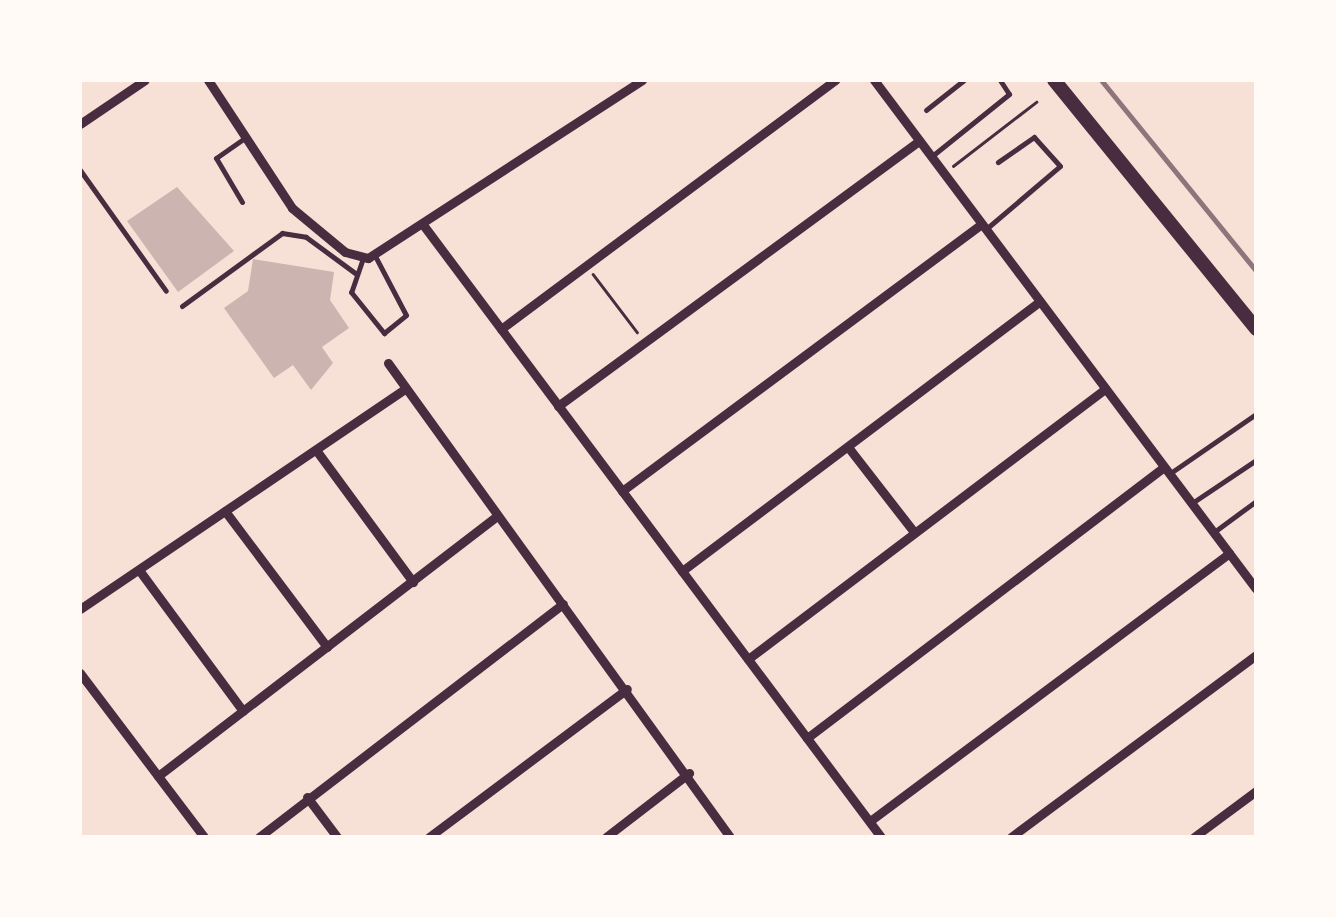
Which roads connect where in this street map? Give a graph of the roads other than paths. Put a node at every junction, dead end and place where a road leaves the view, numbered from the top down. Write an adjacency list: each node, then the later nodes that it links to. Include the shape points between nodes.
1 (145, 80): 10 (street)
2 (208, 80): 11 (street)
3 (642, 80): 17 (street)
4 (835, 80): 26 (street)
5 (874, 80): 12 (street)
6 (964, 80): 9 (lane)
7 (1000, 80): 13 (lane, via 1009,94)
8 (1054, 80): 25 (main road)
9 (926, 110)
10 (80, 124)
11 (244, 138): 16 (lane, via 216,158); 20 (street, via 298,214)
12 (919, 141): 13 (street); 30 (street)
13 (932, 156): 18 (street)
14 (998, 162): 18 (lane, via 1034,137 1060,166)
15 (80, 170): 22 (lane)
16 (242, 202)
17 (424, 226): 19 (street); 26 (street)
18 (984, 227): 23 (street); 36 (street)
19 (375, 256): 20 (street); 21 (lane, via 402,323 377,331 351,292)
20 (363, 258): 21 (lane)
21 (356, 273): 24 (lane, via 306,237 282,233)
22 (166, 290)
23 (1040, 301): 28 (street); 32 (street)
24 (182, 306)
25 (1255, 327)
26 (501, 329): 30 (street)
27 (388, 363): 29 (street)
28 (1105, 388): 35 (street); 41 (street)
29 (403, 390): 33 (street); 40 (street)
30 (558, 406): 36 (street)
31 (1256, 414): 35 (lane)
32 (848, 446): 41 (street); 45 (street)
33 (316, 450): 39 (street); 46 (street)
34 (1256, 460): 38 (lane)
35 (1167, 470): 38 (street); 56 (street)
36 (622, 491): 45 (street)
37 (1256, 501): 42 (lane)
38 (1192, 503): 42 (street)
39 (226, 511): 44 (street); 50 (street)
40 (497, 516): 46 (street); 48 (street)
41 (914, 532): 52 (street)
42 (1214, 532): 43 (street)
43 (1229, 553): 47 (street); 61 (street)
44 (139, 570): 49 (street); 55 (street)
45 (682, 571): 52 (street)
46 (413, 582): 50 (street)
47 (1256, 589)
48 (563, 604): 54 (street); 60 (street)
49 (80, 609)
50 (327, 647): 55 (street)
51 (1256, 656): 69 (street)
52 (748, 660): 56 (street)
53 (80, 674): 58 (street)
54 (626, 689): 57 (street); 65 (street)
55 (243, 711): 58 (street)
56 (807, 738): 61 (street)
57 (689, 773): 66 (street); 67 (street)
58 (158, 776): 62 (street)
59 (1256, 791): 70 (street)
60 (306, 797): 63 (street); 64 (street)
61 (870, 822): 68 (street)
62 (204, 837)
63 (259, 837)
64 (337, 837)
65 (429, 837)
66 (606, 837)
67 (730, 837)
68 (882, 837)
69 (1011, 837)
70 (1194, 837)

